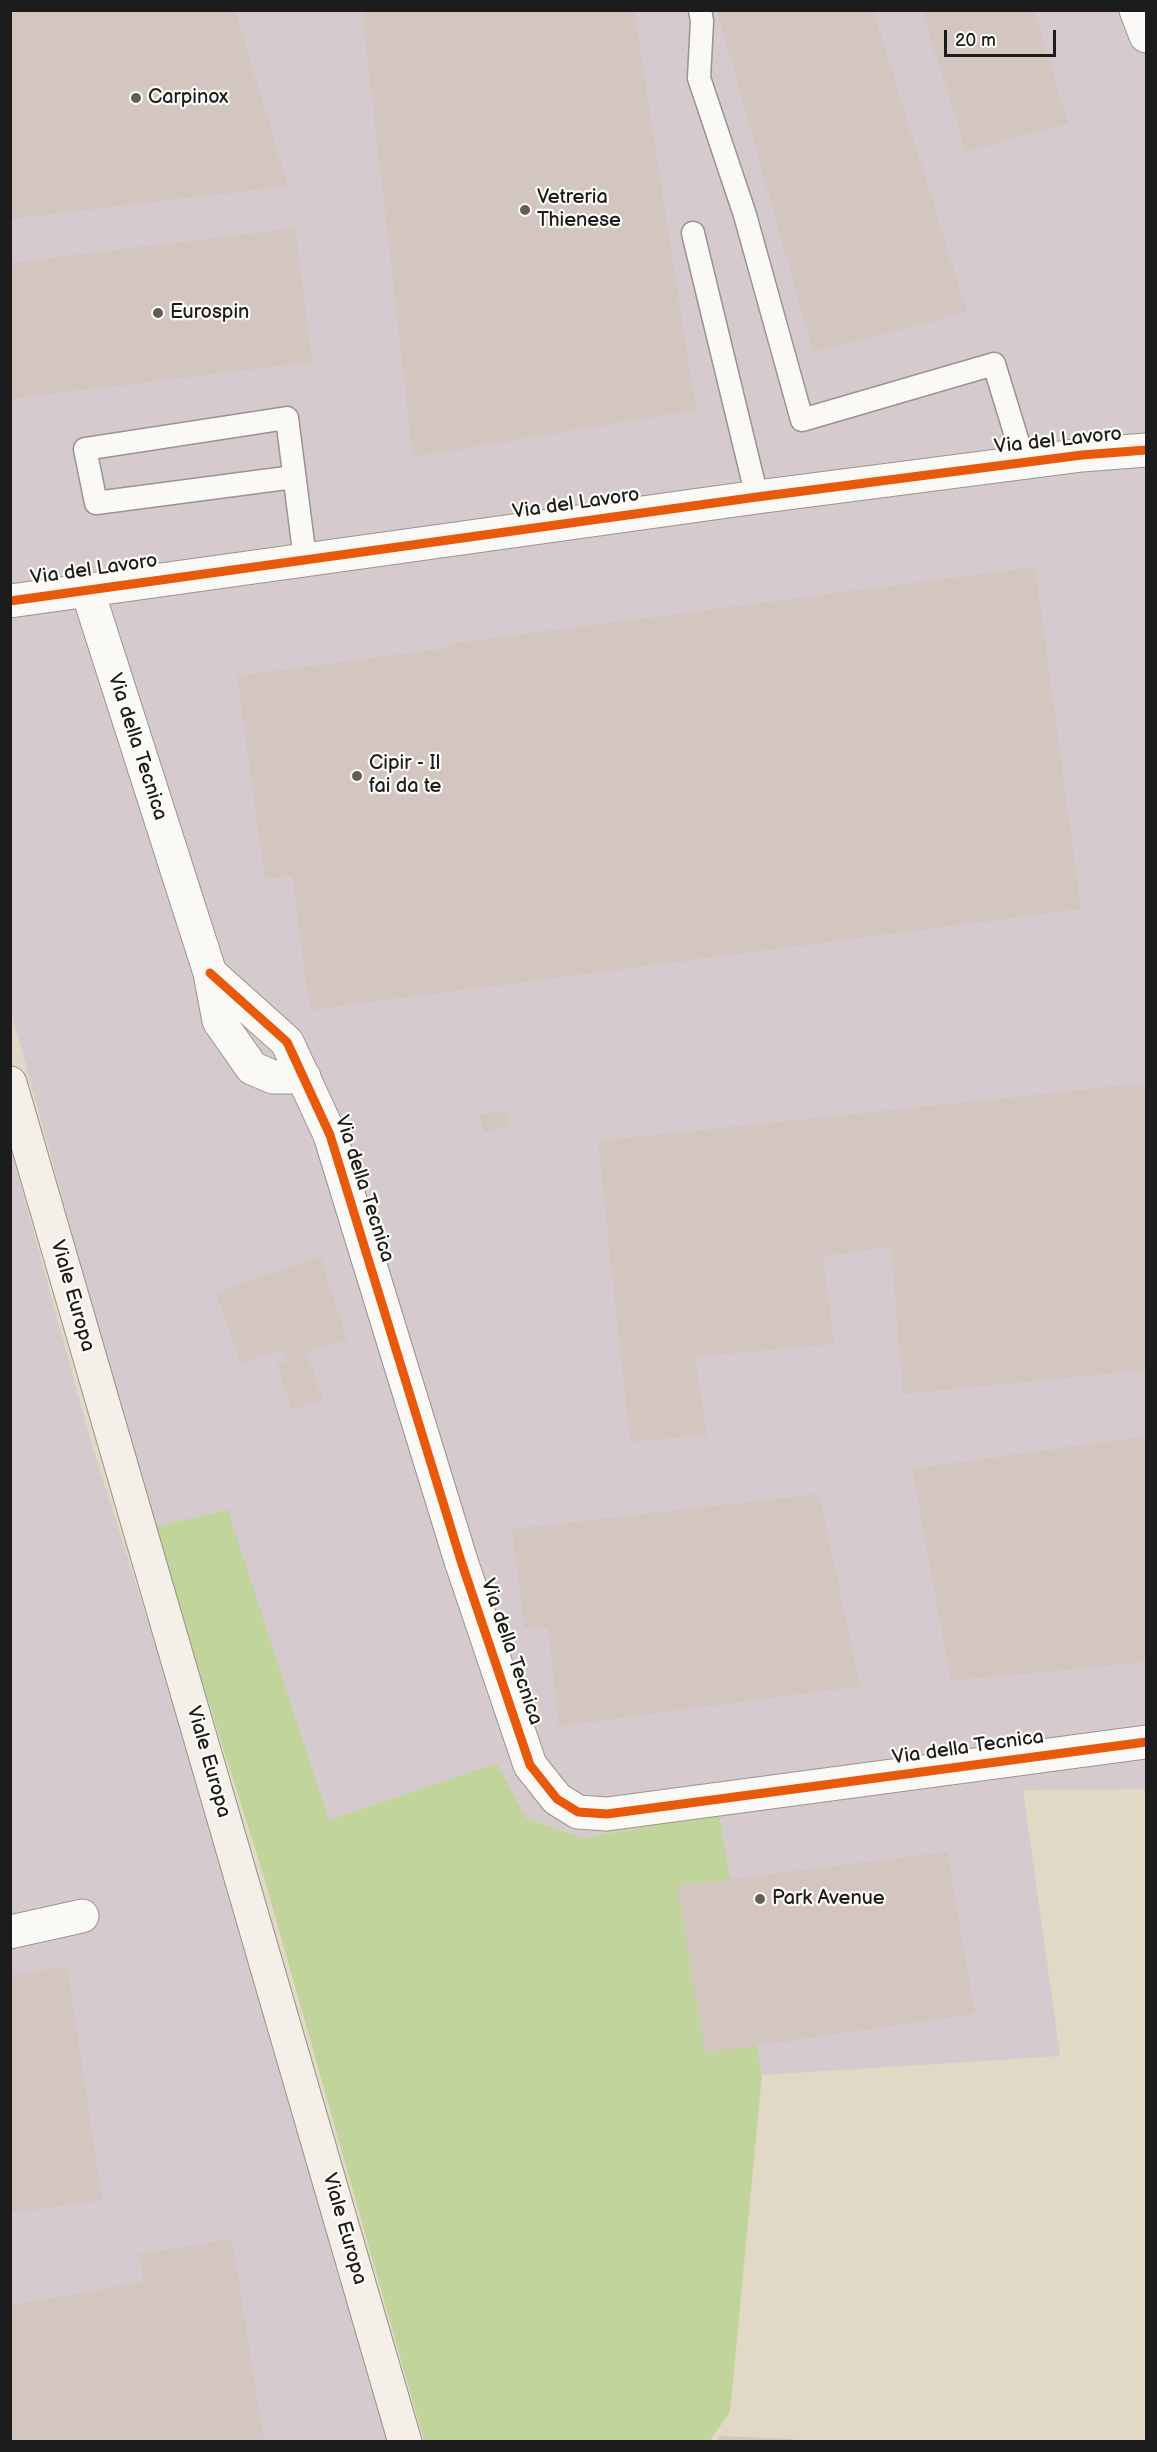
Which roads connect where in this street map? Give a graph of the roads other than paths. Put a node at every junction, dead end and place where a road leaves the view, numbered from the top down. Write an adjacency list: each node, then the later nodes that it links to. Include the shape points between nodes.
1 (699, 10): 6 (lane, via 699,78 745,215 802,420 993,364)
2 (1136, 10): 3 (street)
3 (1146, 36)
4 (693, 233): 8 (lane)
5 (1146, 450): 6 (street, Via del Lavoro)
6 (1024, 462): 8 (street, Via del Lavoro)
7 (294, 477): 7 (lane, via 288,418 85,449 96,503); 9 (lane)
8 (757, 496): 9 (street, Via del Lavoro)
9 (305, 559): 10 (street, Via del Lavoro)
10 (87, 589): 11 (street, Via del Lavoro); 13 (street, Via della Tecnica, via 210,973 286,1042 330,1136 461,1561 530,1765 557,1799 578,1812 607,1814)
11 (10, 601)
12 (10, 1083): 16 (main road, Viale Europa)
13 (1146, 1743)
14 (82, 1916): 15 (street)
15 (10, 1932)
16 (405, 2442)

